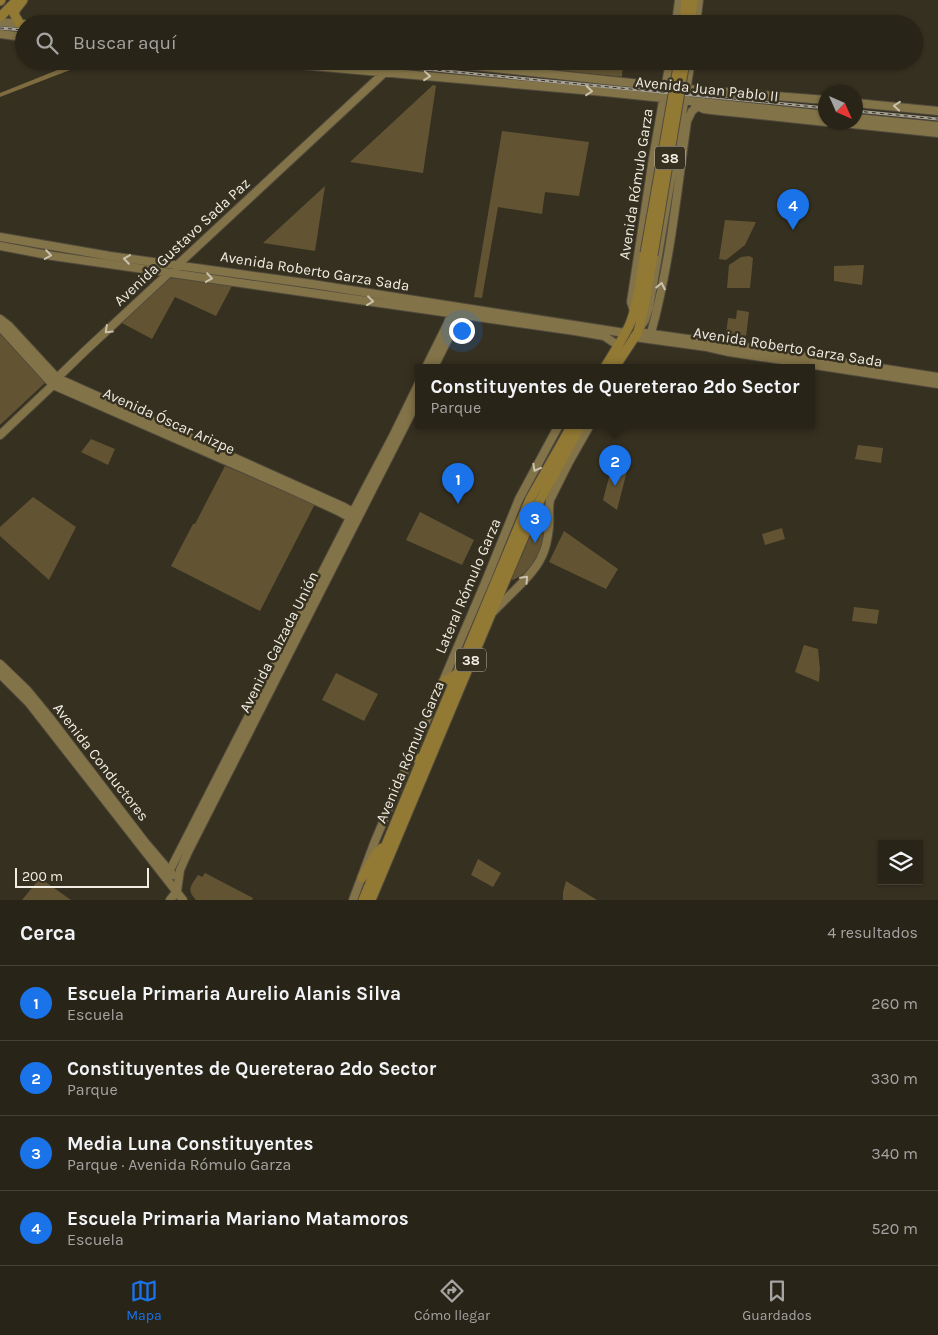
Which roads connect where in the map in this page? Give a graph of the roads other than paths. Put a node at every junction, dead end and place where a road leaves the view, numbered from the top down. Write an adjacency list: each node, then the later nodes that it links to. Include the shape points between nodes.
1 (17, 0): 12 (main road)
2 (23, 0): 7 (main road)
3 (679, 0): 8 (street)
4 (686, 0): 9 (main road)
5 (692, 0): 10 (main road)
6 (699, 0): 11 (street)
7 (15, 15)
8 (677, 15)
9 (685, 15)
10 (691, 15)
11 (697, 15)
12 (0, 16)
13 (0, 22): 14 (street)
14 (15, 23)
15 (0, 34): 16 (street)
16 (15, 35)
17 (362, 70): 23 (street, Avenida Juan Pablo II)
18 (515, 70): 24 (street, Avenida Juan Pablo II)
19 (668, 70): 24 (street, Avenida Rómulo Garza)
20 (678, 70): 43 (main road, Avenida Rómulo Garza / 38, bridge)
21 (684, 70): 43 (main road, Avenida Rómulo Garza / 38, bridge)
22 (690, 70): 25 (street)
23 (385, 72): 26 (street, Avenida Juan Pablo II, one-way to 26); 44 (street, Avenida Gustavo Sada Paz)
24 (665, 86): 25 (street, Avenida Juan Pablo II); 27 (street, Avenida Rómulo Garza)
25 (687, 89): 28 (street, Avenida Juan Pablo II); 29 (street)
26 (646, 96): 27 (street, Avenida Juan Pablo II); 32 (street)
27 (663, 98): 29 (street, Avenida Juan Pablo II); 32 (street, Avenida Rómulo Garza)
28 (818, 99)
29 (694, 104): 33 (street, Avenida Juan Pablo II); 35 (street, via 711,110); 40 (street, Avenida Rómulo Garza, via 682,116); 51 (street, one-way to 29, via 668,251 687,121)
30 (863, 104): 31 (street, one-way to 30)
31 (938, 109)
32 (661, 111): 39 (street, Avenida Rómulo Garza)
33 (818, 114)
34 (863, 119): 37 (street)
35 (818, 121)
36 (863, 125): 38 (street)
37 (938, 126)
38 (938, 132)
39 (653, 158): 40 (street, via 671,154); 47 (street, Avenida Rómulo Garza, via 632,302)
40 (674, 159): 50 (street, Avenida Rómulo Garza, via 649,308)
41 (0, 237): 44 (street, Avenida Roberto Garza Sada, one-way to 41)
42 (0, 246): 45 (street, Avenida Roberto Garza Sada, one-way to 45)
43 (649, 254): 47 (main road, Avenida Rómulo Garza / 38); 50 (main road, Avenida Rómulo Garza / 38, via 644,307)
44 (179, 265): 45 (street, Avenida Gustavo Sada Paz); 46 (street, Avenida Roberto Garza Sada, via 312,284)
45 (169, 272): 46 (street, Avenida Roberto Garza Sada, one-way to 46); 59 (street, Avenida Gustavo Sada Paz, one-way to 59)
46 (455, 310): 49 (street, Avenida Roberto Garza Sada); 52 (street, Avenida Roberto Garza Sada, via 599,335); 53 (street); 54 (street, via 453,329)
47 (634, 311): 49 (main road, Avenida Rómulo Garza / 38)
48 (0, 320): 59 (street, Avenida Óscar Arizpe)
49 (625, 333): 52 (main road, Avenida Rómulo Garza / 38)
50 (637, 333): 51 (street, Avenida Roberto Garza Sada); 56 (main road, Avenida Rómulo Garza / 38); 57 (street, Avenida Roberto Garza Sada, via 729,352)
51 (651, 333): 57 (street, Avenida Roberto Garza Sada)
52 (619, 346): 55 (main road, Avenida Rómulo Garza / 38)
53 (428, 364)
54 (436, 364)
55 (607, 364)
56 (619, 364)
57 (838, 366): 58 (street, Avenida Roberto Garza Sada); 60 (street, Avenida Roberto Garza Sada)
58 (938, 378)
59 (55, 382): 67 (street, Avenida Gustavo Sada Paz); 68 (street, Avenida Óscar Arizpe)
60 (938, 384)
61 (415, 391): 68 (street, Avenida Calzada Unión)
62 (415, 405): 68 (street, Avenida Calzada Unión)
63 (557, 429): 73 (street, Lateral Rómulo Garza, one-way to 73, via 519,498)
64 (570, 429): 71 (main road, Avenida Rómulo Garza / 38, via 530,499)
65 (579, 429): 69 (main road, Avenida Rómulo Garza / 38, via 538,504)
66 (588, 429): 69 (street, Avenida Rómulo Garza, one-way to 66, via 541,559 549,526 550,500)
67 (0, 435)
68 (354, 517): 74 (street, Avenida Calzada Unión)
69 (491, 614): 86 (main road, Avenida Rómulo Garza / 38)
70 (0, 664): 78 (street, Avenida Conductores, via 50,718)
71 (458, 673): 73 (main road); 76 (main road, Avenida Rómulo Garza / 38)
72 (0, 674): 81 (street, Avenida Conductores, via 29,702)
73 (443, 682): 75 (street, Lateral Rómulo Garza)
74 (264, 693): 78 (street, Avenida Calzada Unión); 80 (street, Avenida Calzada Unión, via 188,852)
75 (411, 756): 76 (main road); 79 (street, Lateral Rómulo Garza)
76 (421, 760): 77 (main road, Avenida Rómulo Garza / 38)
77 (386, 845): 79 (main road, via 376,854); 85 (main road, Avenida Rómulo Garza / 38)
78 (170, 872): 80 (street, Avenida Conductores)
79 (362, 878): 84 (street, Lateral Rómulo Garza)
80 (178, 880): 81 (street, Avenida Calzada Unión)
81 (176, 891): 82 (street, Avenida Calzada Unión); 83 (street, Avenida Conductores)
82 (170, 900)
83 (183, 900)
84 (353, 900)
85 (361, 900)
86 (371, 900)

